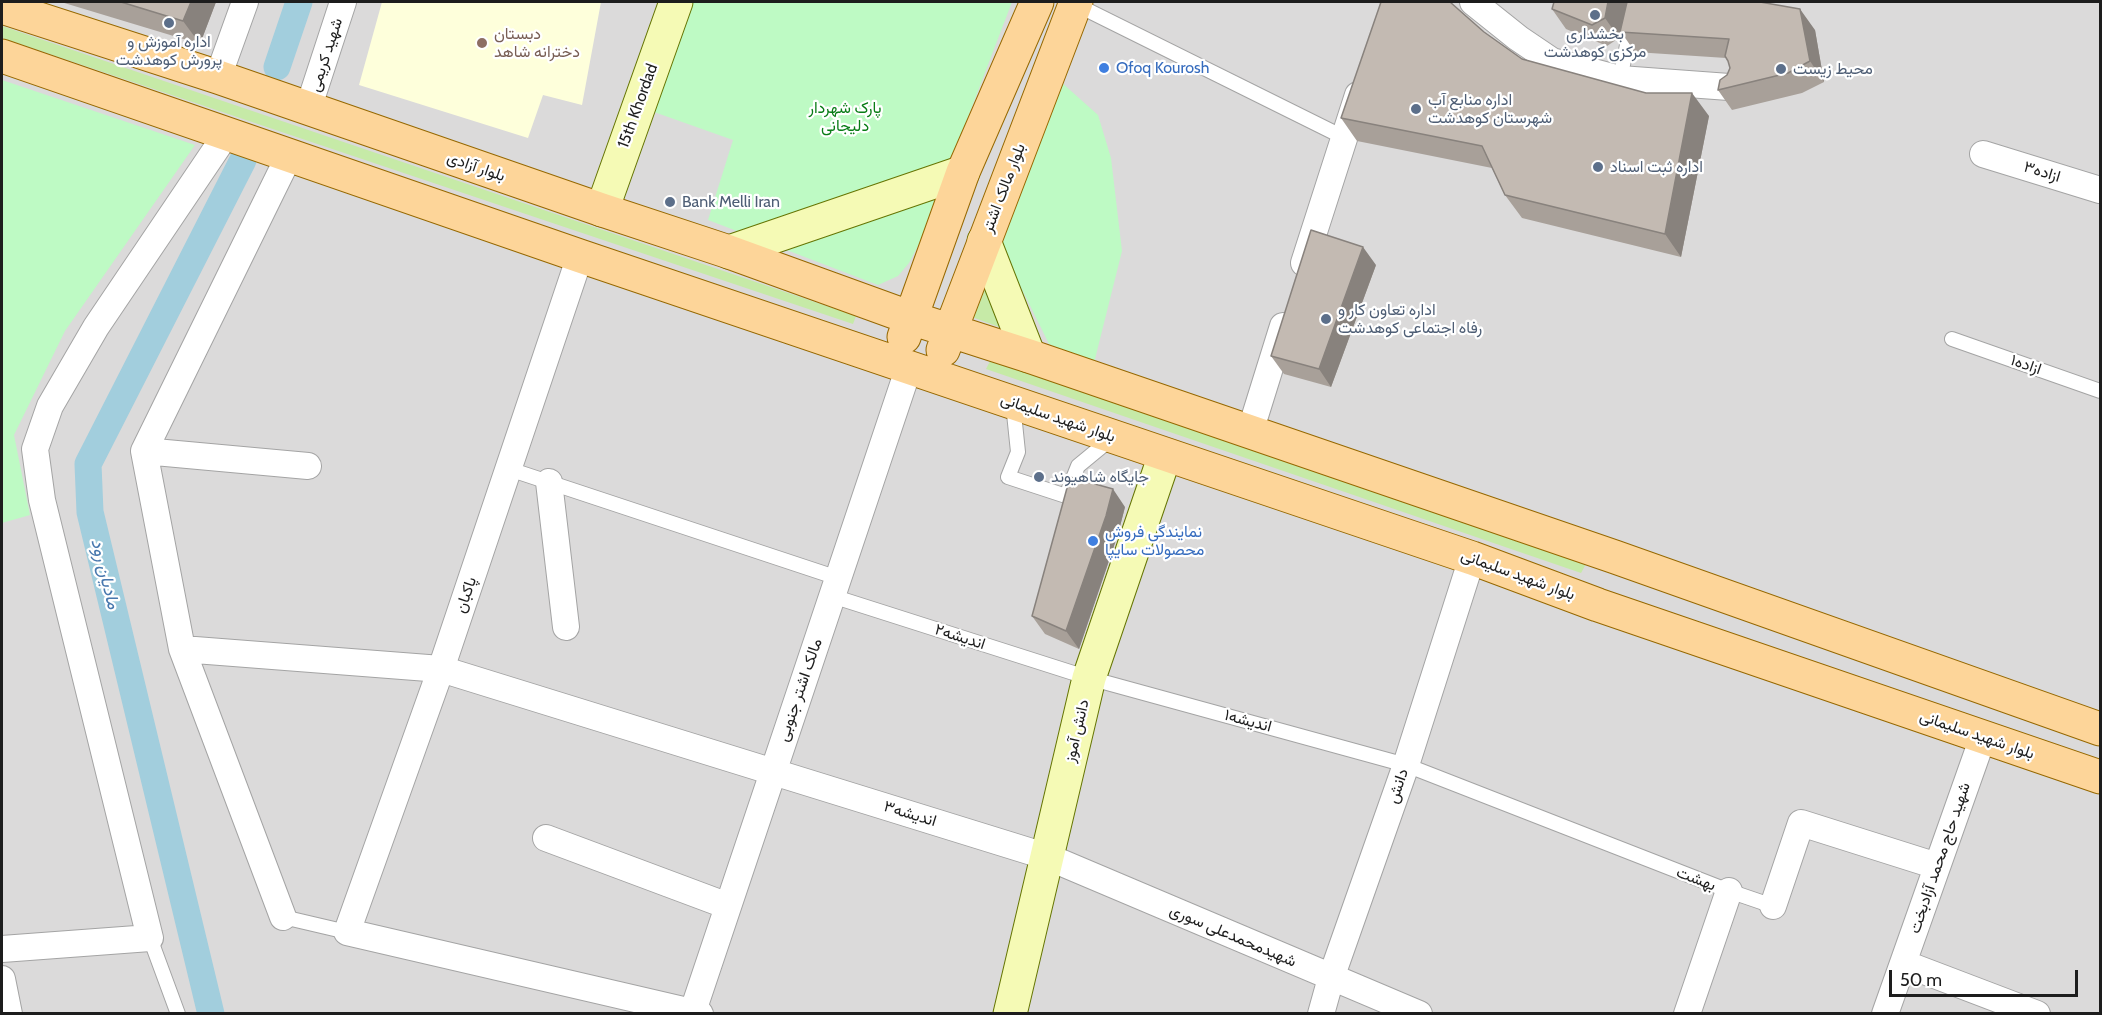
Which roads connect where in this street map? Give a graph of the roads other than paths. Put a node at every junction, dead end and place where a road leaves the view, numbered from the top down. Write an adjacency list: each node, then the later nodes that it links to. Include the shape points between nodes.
1 (245, 2): 12 (street)
2 (343, 2): 15 (street, شهید کریمی)
3 (676, 2): 22 (main road, 15th Khordad)
4 (1473, 2): 13 (street, via 1552,61)
5 (1636, 2): 13 (lane)
6 (1075, 3): 9 (main road, بلوار مالک اشتر); 17 (lane)
7 (2, 7): 12 (main road, بلوار آزادی)
8 (1032, 14): 9 (main road); 20 (main road)
9 (1060, 40): 23 (main road, بلوار مالک اشتر)
10 (2, 56): 16 (main road)
11 (1367, 69): 17 (street)
12 (218, 77): 15 (main road, بلوار آزادی)
13 (1620, 79): 14 (street)
14 (1729, 87)
15 (308, 109): 22 (main road, بلوار آزادی)
16 (227, 133): 19 (main road); 61 (street, via 96,327 51,406 35,449 45,512)
17 (1344, 137): 33 (street)
18 (1983, 154): 21 (street, ازاده۳)
19 (289, 156): 25 (main road); 35 (street)
20 (963, 172): 24 (main road); 26 (main road)
21 (2100, 190)
22 (602, 210): 24 (main road, بلوار آزادی)
23 (984, 241): 27 (main road, بلوار مالک اشتر); 29 (main road)
24 (729, 252): 26 (main road, بلوار آزادی)
25 (580, 255): 30 (main road); 38 (street, پاکبان)
26 (911, 318): 27 (main road, بلوار آزادی); 30 (main road)
27 (949, 331): 29 (main road); 30 (main road, بلوار مالک اشتر)
28 (1952, 339): 31 (lane, ازاده۱)
29 (1029, 356): 33 (main road)
30 (913, 368): 32 (main road, بلوار شهید سلیمانی); 42 (street, مالک اشتر جنوبی)
31 (2100, 391)
32 (1012, 402): 34 (main road, بلوار شهید سلیمانی); 34 (lane, via 1018,452 1008,477 1066,496 1078,466)
33 (1250, 432): 40 (main road)
34 (1113, 437): 36 (main road, بلوار شهید سلیمانی)
35 (144, 451): 37 (street); 45 (street)
36 (1165, 455): 41 (main road, بلوار شهید سلیمانی); 47 (main road, دانش آموز)
37 (308, 466)
38 (509, 469): 39 (lane, اندیشه۲); 46 (street, پاکبان)
39 (549, 482): 42 (lane, اندیشه۲); 44 (street)
40 (1615, 557): 43 (main road); 48 (main road)
41 (1472, 558): 43 (main road, بلوار شهید سلیمانی); 50 (street, دانش)
42 (835, 587): 47 (lane, اندیشه۲); 51 (street, مالک اشتر جنوبی)
43 (1598, 605): 49 (main road, بلوار شهید سلیمانی)
44 (566, 627)
45 (182, 649): 46 (street, اندیشه۳); 59 (street)
46 (441, 669): 51 (street, اندیشه۳); 60 (street, پاکبان)
47 (1089, 678): 50 (lane, اندیشه۱); 54 (main road, دانش آموز)
48 (2100, 729)
49 (1983, 737): 52 (main road, بلوار شهید سلیمانی); 55 (street, شهید حاج محمد آزادبخت)
50 (1406, 765): 56 (lane, بهشت); 64 (street, دانش)
51 (773, 772): 54 (street, اندیشه۳); 57 (street, مالک اشتر جنوبی)
52 (2100, 777)
53 (546, 838): 57 (street)
54 (1048, 857): 64 (street, شهیدمحمدعلی سوری); 70 (main road, دانش آموز)
55 (1937, 866): 58 (street, بهشت, via 1801,823); 63 (street, شهید حاج محمد آزادبخت)
56 (1729, 891): 58 (lane, بهشت); 66 (street)
57 (728, 906): 67 (street, مالک اشتر جنوبی)
58 (1773, 906)
59 (283, 917): 60 (lane)
60 (347, 932): 67 (street)
61 (150, 938): 62 (street); 69 (lane)
62 (2, 949)
63 (1903, 963): 73 (street, شهید حاج محمد آزادبخت); 74 (street)
64 (1331, 978): 71 (street, دانش); 72 (street, شهیدمحمدعلی سوری)
65 (2, 979): 68 (street)
66 (1696, 1011)
67 (695, 1013)
68 (9, 1014)
69 (178, 1014)
70 (1010, 1014)
71 (1321, 1014)
72 (1419, 1014)
73 (1885, 1014)
74 (2037, 1014)

